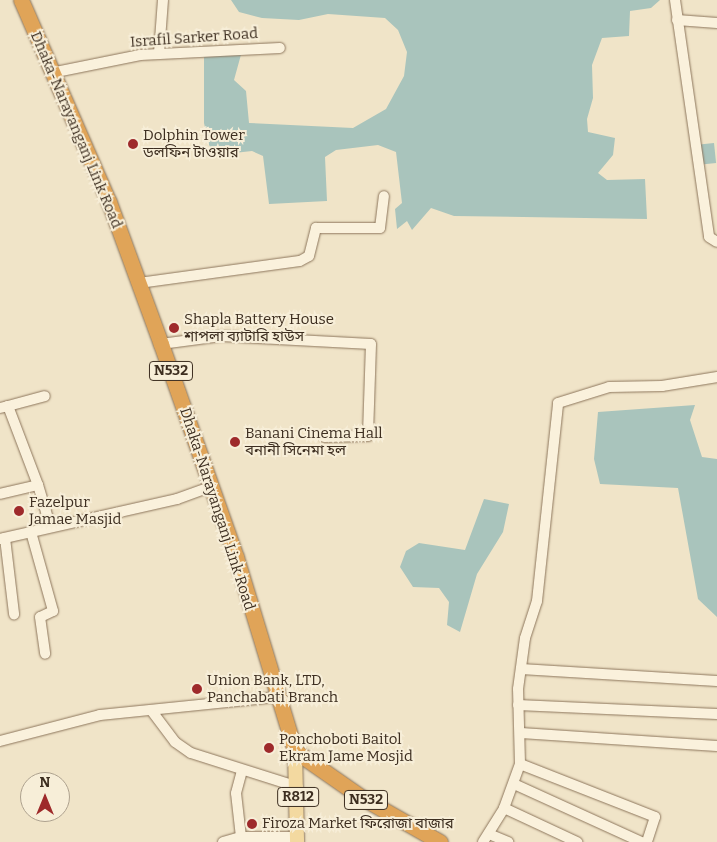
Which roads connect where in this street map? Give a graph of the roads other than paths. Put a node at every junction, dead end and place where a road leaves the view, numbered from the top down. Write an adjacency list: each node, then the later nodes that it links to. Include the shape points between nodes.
1 (21, 0): 8 (highway, Dhaka-Narayanganj Link Road / N532)
2 (163, 0): 7 (street)
3 (675, 0): 4 (street)
4 (676, 20): 5 (street); 10 (street, via 709,236)
5 (717, 23)
6 (280, 48): 7 (street, Israfil Sarker Road)
7 (159, 53): 8 (street, Israfil Sarker Road)
8 (51, 73): 11 (highway, Dhaka-Narayanganj Link Road / N532)
9 (384, 196): 11 (street, via 380,228 316,228 310,256 300,261)
10 (717, 242)
11 (139, 283): 12 (highway, Dhaka-Narayanganj Link Road / N532)
12 (161, 344): 16 (street, via 221,336 371,344 368,436); 18 (highway, Dhaka-Narayanganj Link Road / N532)
13 (717, 377): 25 (street, via 662,386 609,387 558,403 537,601)
14 (45, 396): 15 (street)
15 (4, 407): 17 (street)
16 (324, 437)
17 (38, 484): 19 (street); 20 (street)
18 (212, 486): 20 (street, via 177,499); 27 (highway, Dhaka-Narayanganj Link Road / N532)
19 (0, 494)
20 (50, 525): 21 (street)
21 (31, 532): 22 (street); 24 (street, via 53,611 40,617)
22 (2, 539): 23 (street)
23 (14, 614)
24 (45, 654)
25 (520, 669): 26 (street); 28 (street)
26 (717, 681)
27 (276, 697): 29 (street); 34 (highway, Dhaka-Narayanganj Link Road / N532)
28 (518, 705): 30 (street); 31 (street)
29 (151, 710): 32 (street, via 90,716); 36 (street, via 175,742 191,754)
30 (717, 714)
31 (522, 733): 33 (street); 35 (street)
32 (0, 742)
33 (717, 746)
34 (296, 751): 38 (main road, R812); 44 (highway, N532, via 361,797)
35 (520, 764): 37 (street); 48 (street, via 655,817)
36 (242, 771): 38 (street); 40 (street, via 236,793)
37 (514, 784): 39 (street); 47 (street)
38 (298, 787): 42 (main road, R812)
39 (504, 808): 41 (street); 46 (street)
40 (241, 837): 42 (street); 43 (street)
41 (486, 838): 45 (street)
42 (297, 840)
43 (224, 842)
44 (440, 842)
45 (508, 842)
46 (577, 842)
47 (641, 842)
48 (648, 842)

